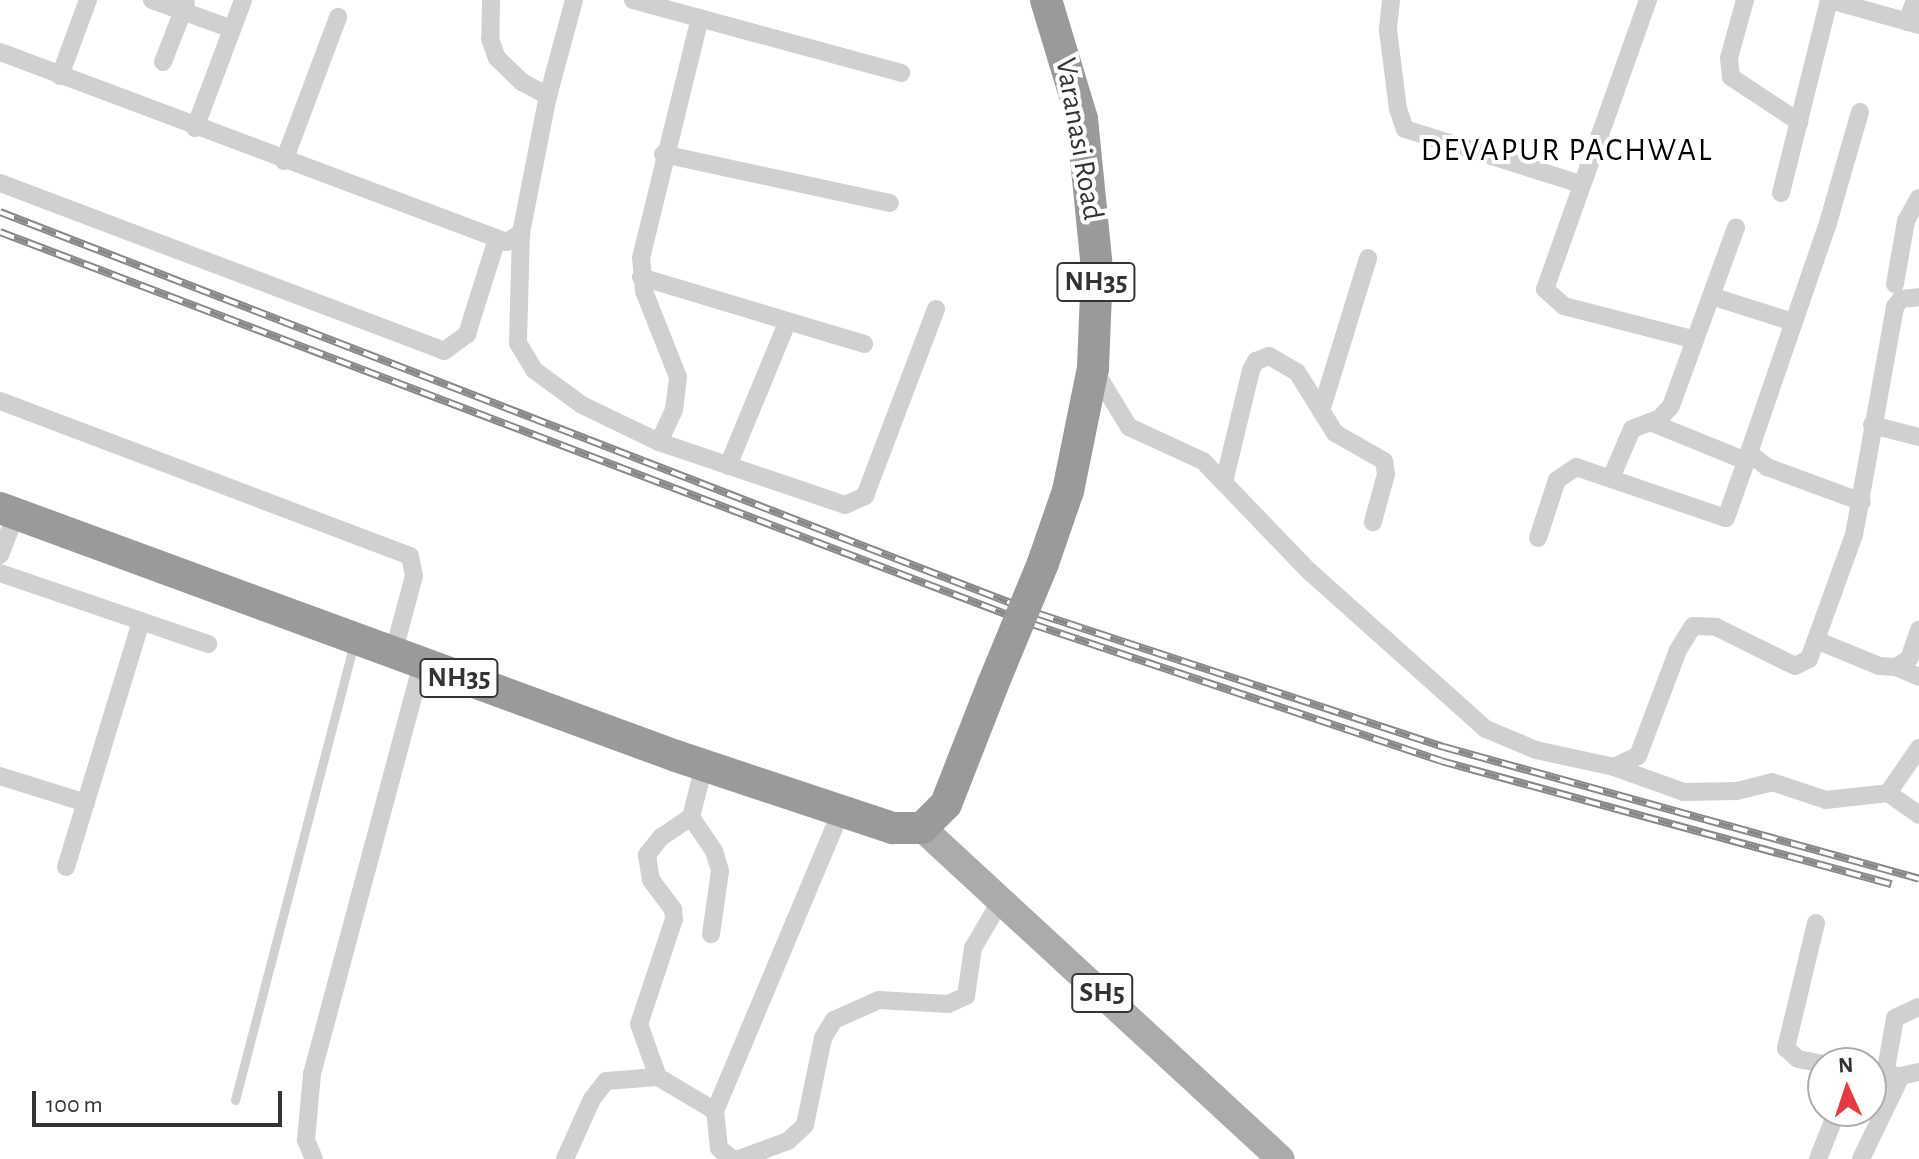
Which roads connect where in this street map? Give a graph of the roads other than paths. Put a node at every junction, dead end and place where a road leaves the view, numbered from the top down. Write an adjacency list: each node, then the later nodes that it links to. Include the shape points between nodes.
1 (88, 0): 21 (street)
2 (152, 0): 13 (street)
3 (243, 0): 17 (street)
4 (491, 0): 22 (street, via 490,39 497,58 522,82)
5 (574, 0): 22 (street)
6 (633, 0): 15 (street)
7 (1046, 0): 46 (highway, Varanasi Road / NH35, via 1082,119 1093,191)
8 (1391, 0): 29 (street, via 1388,30 1405,129)
9 (1648, 0): 29 (street)
10 (1745, 0): 24 (street, via 1729,58 1731,77)
11 (1829, 0): 16 (street); 24 (street)
12 (1915, 0): 16 (street)
13 (184, 6): 17 (street); 19 (street)
14 (338, 17): 27 (street)
15 (700, 18): 20 (street); 26 (street)
16 (1913, 24)
17 (232, 29): 25 (street)
18 (0, 52): 21 (street)
19 (163, 62)
20 (901, 73)
21 (60, 76): 25 (street)
22 (548, 96): 34 (street)
23 (1860, 112): 42 (street)
24 (1799, 122): 30 (street)
25 (195, 128): 27 (street)
26 (663, 154): 32 (street); 37 (street, via 643,241)
27 (284, 161): 35 (street)
28 (0, 183): 35 (street, via 444,351 467,334)
29 (1580, 184): 44 (street, via 1546,276 1545,289 1552,301)
30 (1781, 193)
31 (1919, 198): 38 (street, via 1906,221)
32 (890, 203)
33 (1736, 227): 39 (street)
34 (521, 233): 35 (street); 52 (street, via 518,343 525,362 582,405)
35 (496, 242)
36 (1368, 258): 48 (street)
37 (641, 277): 43 (street); 52 (street, via 678,377 674,410)
38 (1895, 284)
39 (1711, 296): 42 (street); 44 (street)
40 (1919, 297): 50 (street, via 1901,299 1895,307)
41 (936, 309): 54 (street, via 887,447 856,503 827,501)
42 (1793, 322): 53 (street)
43 (787, 323): 45 (street); 54 (street)
44 (1695, 340): 49 (street, via 1671,406)
45 (864, 344)
46 (1093, 368): 56 (street, via 1129,427 1195,456); 80 (highway, Varanasi Road / NH35, bridge, via 1068,491 1043,563 946,804)
47 (0, 401): 68 (street, via 401,551 414,565)
48 (1321, 411): 56 (street, via 1290,365 1269,356 1256,361); 59 (street, via 1343,440 1384,461 1386,474)
49 (1650, 422): 53 (street); 55 (street, via 1632,429)
50 (1872, 425): 51 (street); 57 (street)
51 (1919, 437)
52 (659, 442): 54 (street)
53 (1748, 457): 55 (street, via 1726,518); 57 (street)
54 (728, 466)
55 (1611, 478): 60 (street, via 1576,467 1565,471 1557,480)
56 (1224, 482): 73 (street, via 1309,571 1486,729 1536,750)
57 (1862, 502): 66 (street)
58 (8, 511): 61 (street); 65 (highway, NH35)
59 (1373, 522)
60 (1538, 538)
61 (0, 555)
62 (0, 573): 63 (street)
63 (141, 621): 67 (street); 76 (street)
64 (1919, 630): 69 (street, via 1909,659)
65 (355, 640): 68 (highway, NH35); 89 (lane)
66 (1816, 640): 69 (street, via 1879,666); 73 (street, via 1809,659 1795,666 1716,627 1693,626 1678,650 1638,756)
67 (208, 644)
68 (407, 659): 72 (highway, NH35); 92 (street, via 312,1074 306,1140)
69 (1896, 667): 70 (street)
70 (1919, 677)
71 (1919, 748): 75 (street)
72 (704, 766): 77 (highway, NH35); 79 (street)
73 (1614, 767): 75 (street, via 1684,792 1737,791 1772,782 1826,800)
74 (0, 776): 76 (street)
75 (1888, 793): 78 (street)
76 (86, 803): 81 (street)
77 (841, 811): 80 (highway, NH35, via 893,828); 90 (street)
78 (1919, 815)
79 (691, 817): 84 (street, via 718,863); 88 (street, via 661,837 647,855 651,880 673,909 674,919 639,1014 641,1037)
80 (922, 828): 82 (main road, SH5)
81 (66, 867)
82 (1000, 902): 95 (street, via 973,948 966,996 948,1004 879,1000 834,1020 823,1038 805,1125 788,1141); 96 (main road, SH5)
83 (1816, 923): 86 (street, via 1786,1048)
84 (711, 934)
85 (1919, 1007): 87 (street, via 1895,1018)
86 (1807, 1061)
87 (1894, 1074): 98 (street)
88 (658, 1077): 90 (street); 93 (street, via 606,1081 592,1099)
89 (235, 1100)
90 (715, 1111): 94 (street, via 719,1148)
91 (1831, 1127): 97 (street)
92 (314, 1159)
93 (565, 1159)
94 (732, 1159)
95 (739, 1159)
96 (1281, 1159)
97 (1818, 1159)
98 (1861, 1159)

